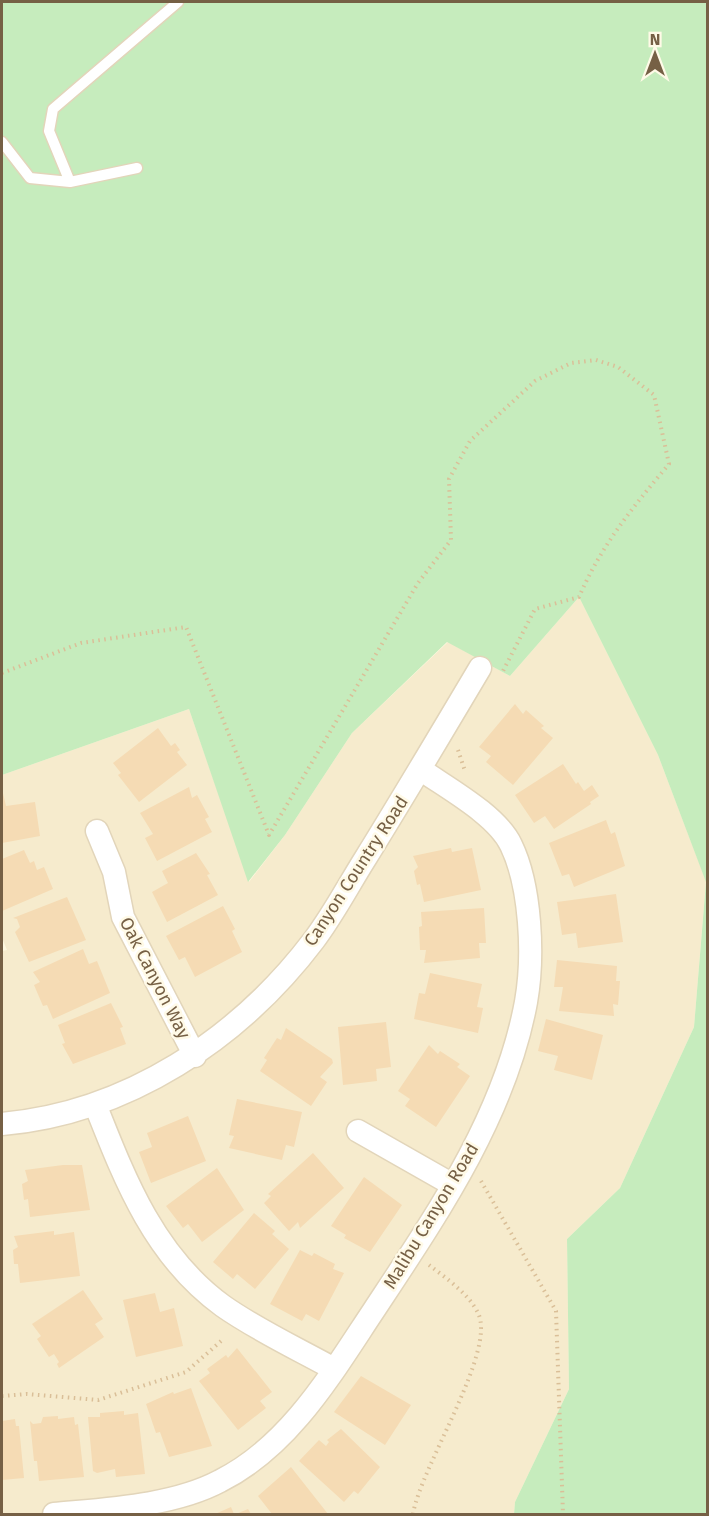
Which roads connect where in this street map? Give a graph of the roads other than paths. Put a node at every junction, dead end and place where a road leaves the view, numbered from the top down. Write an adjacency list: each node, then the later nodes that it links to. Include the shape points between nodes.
1 (178, 2): 4 (lane, via 53,109 50,131)
2 (2, 142): 4 (lane, via 30,178)
3 (137, 168): 4 (lane)
4 (70, 182)
5 (480, 668): 6 (street, Canyon Country Road)
6 (420, 769): 8 (street, Canyon Country Road, via 315,940 264,997); 12 (street, Malibu Canyon Road, via 492,821 510,843 519,867 528,917 526,1001 513,1052 476,1143)
7 (97, 831): 8 (street, Oak Canyon Way, via 114,872 123,917)
8 (195, 1056): 9 (street, Canyon Country Road, via 137,1088)
9 (95, 1104): 10 (street, Canyon Country Road); 13 (street, via 129,1191 164,1247 192,1280 223,1306)
10 (2, 1124)
11 (358, 1131): 12 (street)
12 (453, 1185): 13 (street, Malibu Canyon Road)
13 (334, 1370): 14 (street, Malibu Canyon Road, via 293,1423 261,1454 220,1482 126,1507)
14 (54, 1515)

